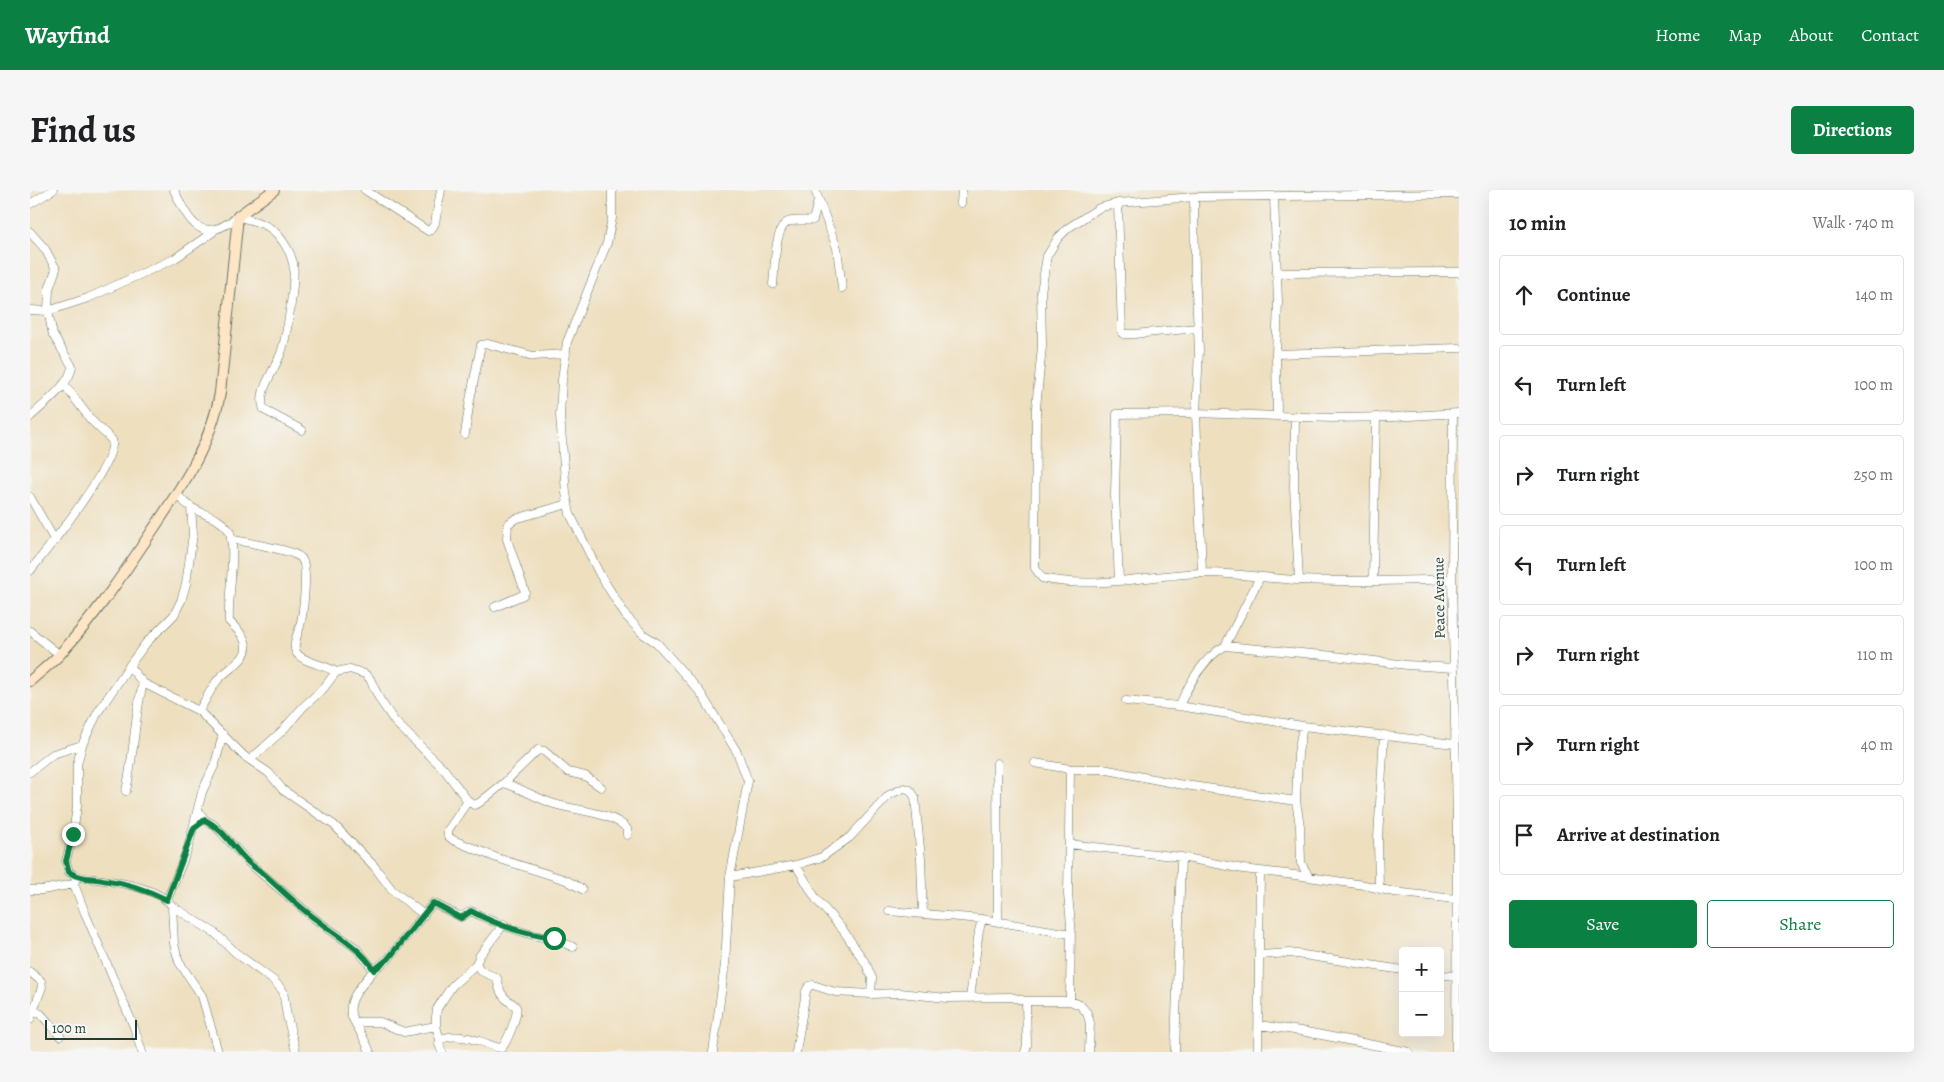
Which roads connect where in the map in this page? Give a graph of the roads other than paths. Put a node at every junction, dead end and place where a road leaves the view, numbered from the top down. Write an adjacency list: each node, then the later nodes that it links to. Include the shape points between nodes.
1 (53, 190): 16 (street)
2 (174, 190): 19 (street, via 197,226)
3 (274, 190): 17 (street)
4 (365, 190): 5 (street, via 428,231 435,222)
5 (441, 190)
6 (612, 190): 28 (street, via 612,218 607,243 567,342)
7 (815, 190): 13 (street)
8 (962, 190): 14 (street)
9 (1211, 193): 11 (street); 12 (street)
10 (1459, 194): 12 (street)
11 (1194, 197): 15 (street); 26 (street)
12 (1274, 197): 21 (street)
13 (818, 200): 22 (street, via 813,220 791,222 783,228 777,244); 23 (street, via 837,248)
14 (961, 203)
15 (1118, 203): 26 (street, via 1122,332 1134,334); 51 (street, via 1100,208 1068,228 1047,256 1036,408 1035,568 1042,578 1056,581)
16 (30, 204)
17 (238, 216): 19 (street, via 226,227); 37 (street, via 266,225 290,254 293,280 286,333 261,403 264,410); 40 (street, via 217,413)
18 (30, 232): 25 (street, via 46,249 56,269 49,289)
19 (213, 232): 25 (street, via 174,259 88,298)
20 (1459, 272): 21 (street)
21 (1276, 273): 29 (street)
22 (774, 284)
23 (842, 288)
24 (30, 310): 25 (street)
25 (48, 311): 30 (street, via 54,335 72,366)
26 (1198, 328): 31 (street)
27 (1459, 348): 29 (street)
28 (566, 354): 38 (street, via 533,356 481,345); 42 (street, via 560,416)
29 (1276, 354): 33 (street)
30 (64, 384): 35 (street); 45 (street, via 113,444 84,500)
31 (1196, 413): 33 (street); 48 (street); 51 (street, via 1123,413 1116,416)
32 (1456, 413): 36 (street); 39 (street, Peace Avenue)
33 (1277, 415): 34 (street)
34 (1295, 416): 36 (street); 52 (street, via 1294,487)
35 (30, 417)
36 (1376, 417): 53 (street)
37 (302, 430)
38 (465, 434)
39 (1456, 489): 46 (street, Peace Avenue)
40 (177, 494): 43 (street); 58 (street, via 104,602)
41 (30, 497): 45 (street)
42 (568, 504): 54 (street, via 515,519 508,524 507,539 525,592); 93 (street, via 599,573 626,616 657,644 700,692 744,766 748,781)
43 (191, 508): 44 (street, via 214,518 229,530); 59 (street, via 193,534 181,601 174,615)
44 (231, 539): 61 (street, via 301,558 305,564 303,605 296,651 300,657); 66 (street, via 229,621 244,639 246,650 243,657 218,679)
45 (55, 541): 47 (street)
46 (1455, 564): 50 (street, Peace Avenue)
47 (30, 571)
48 (1202, 573): 49 (street); 51 (street)
49 (1260, 577): 52 (street); 57 (street)
50 (1452, 579): 53 (street); 55 (street, Peace Avenue)
51 (1119, 580)
52 (1299, 580): 53 (street)
53 (1373, 581)
54 (495, 607)
55 (1456, 615): 60 (street, Peace Avenue)
56 (30, 631): 58 (street)
57 (1225, 646): 60 (street); 65 (street, via 1215,651 1201,668)
58 (60, 655): 62 (street)
59 (129, 666): 63 (street); 71 (street, via 98,712)
60 (1454, 668): 70 (street, Peace Avenue)
61 (336, 672): 72 (street, via 282,731); 80 (street, via 350,669 370,679 395,722 442,768)
62 (30, 681)
63 (143, 683): 66 (street); 79 (street)
64 (1126, 701): 65 (street)
65 (1179, 706): 67 (street)
66 (199, 711): 68 (street)
67 (1303, 726): 69 (street); 81 (street)
68 (223, 734): 72 (street); 82 (street)
69 (1384, 736): 70 (street); 96 (street, via 1378,838)
70 (1454, 744): 86 (street, Peace Avenue)
71 (82, 745): 76 (street, via 53,754); 95 (street, via 77,765 77,806 66,861)
72 (250, 760): 103 (street, via 269,773 291,796 334,826 374,866 392,890)
73 (998, 763): 105 (street)
74 (1035, 764): 75 (street)
75 (1070, 769): 81 (street, via 1103,769 1178,784); 87 (street)
76 (30, 772)
77 (504, 783): 78 (street, via 538,750 544,751 568,772 584,776); 80 (street, via 479,803 474,805); 85 (street, via 549,802 616,820 627,828)
78 (601, 787)
79 (126, 791)
80 (468, 801): 97 (street, via 448,830 448,836 453,840 566,880)
81 (1296, 801): 89 (street)
82 (198, 810): 83 (street); 84 (street)
83 (205, 820): 84 (street); 112 (street, via 289,897 356,948)
84 (194, 828): 100 (street)
85 (627, 835)
86 (1458, 843): 99 (street, Peace Avenue)
87 (1069, 844): 88 (street); 107 (street)
88 (1182, 856): 91 (street); 136 (street)
89 (1301, 863): 92 (street); 94 (street)
90 (796, 865): 93 (street); 102 (street, via 830,853 858,829 889,794 899,789 910,790 916,806); 116 (street, via 816,899 866,964 872,978)
91 (1260, 871): 92 (street); 109 (street)
92 (1295, 875): 94 (street)
93 (730, 877): 132 (street, via 725,964)
94 (1309, 877): 96 (street)
95 (75, 880): 98 (street, via 42,890); 100 (street, via 120,883 148,890); 127 (street, via 85,913)
96 (1379, 888): 99 (street)
97 (582, 889)
98 (30, 890)
99 (1455, 899): 115 (street, Peace Avenue)
100 (169, 903): 128 (street, via 179,962 202,996); 129 (street, via 214,933 284,991)
101 (889, 911): 102 (street)
102 (923, 914): 104 (street)
103 (424, 915): 106 (street, via 435,903 461,918 471,911); 112 (street, via 388,959)
104 (982, 919): 105 (street); 117 (street)
105 (998, 922): 107 (street)
106 (504, 924): 108 (street, via 534,935 554,938); 110 (street)
107 (1071, 934): 119 (street)
108 (573, 948)
109 (1259, 956): 111 (street, via 1290,953); 123 (street)
110 (476, 964): 124 (street, via 446,992 437,1009); 126 (street, via 497,978 502,995 516,1009 506,1043 497,1048 466,1038)
111 (1399, 969)
112 (374, 970): 122 (street, via 351,1003)
113 (30, 972): 120 (street, via 41,981 42,987)
114 (1444, 975): 115 (street)
115 (1457, 976): 139 (street, Peace Avenue)
116 (871, 994): 117 (street); 133 (street, via 835,992 809,986)
117 (970, 998): 118 (street, via 1011,996)
118 (1026, 1001): 119 (street); 134 (street)
119 (1070, 1001): 135 (street, via 1087,1013)
120 (34, 1011): 121 (street); 125 (street, via 41,1014)
121 (30, 1020)
122 (355, 1022): 124 (street, via 380,1022 404,1032); 130 (street)
123 (1259, 1025): 137 (street); 138 (street)
124 (436, 1026): 126 (street)
125 (60, 1036)
126 (440, 1040): 131 (street)
127 (142, 1052)
128 (218, 1052)
129 (296, 1052)
130 (370, 1052)
131 (442, 1052)
132 (713, 1052)
133 (796, 1052)
134 (1025, 1052)
135 (1089, 1052)
136 (1175, 1052)
137 (1258, 1052)
138 (1409, 1052)
139 (1456, 1052)

